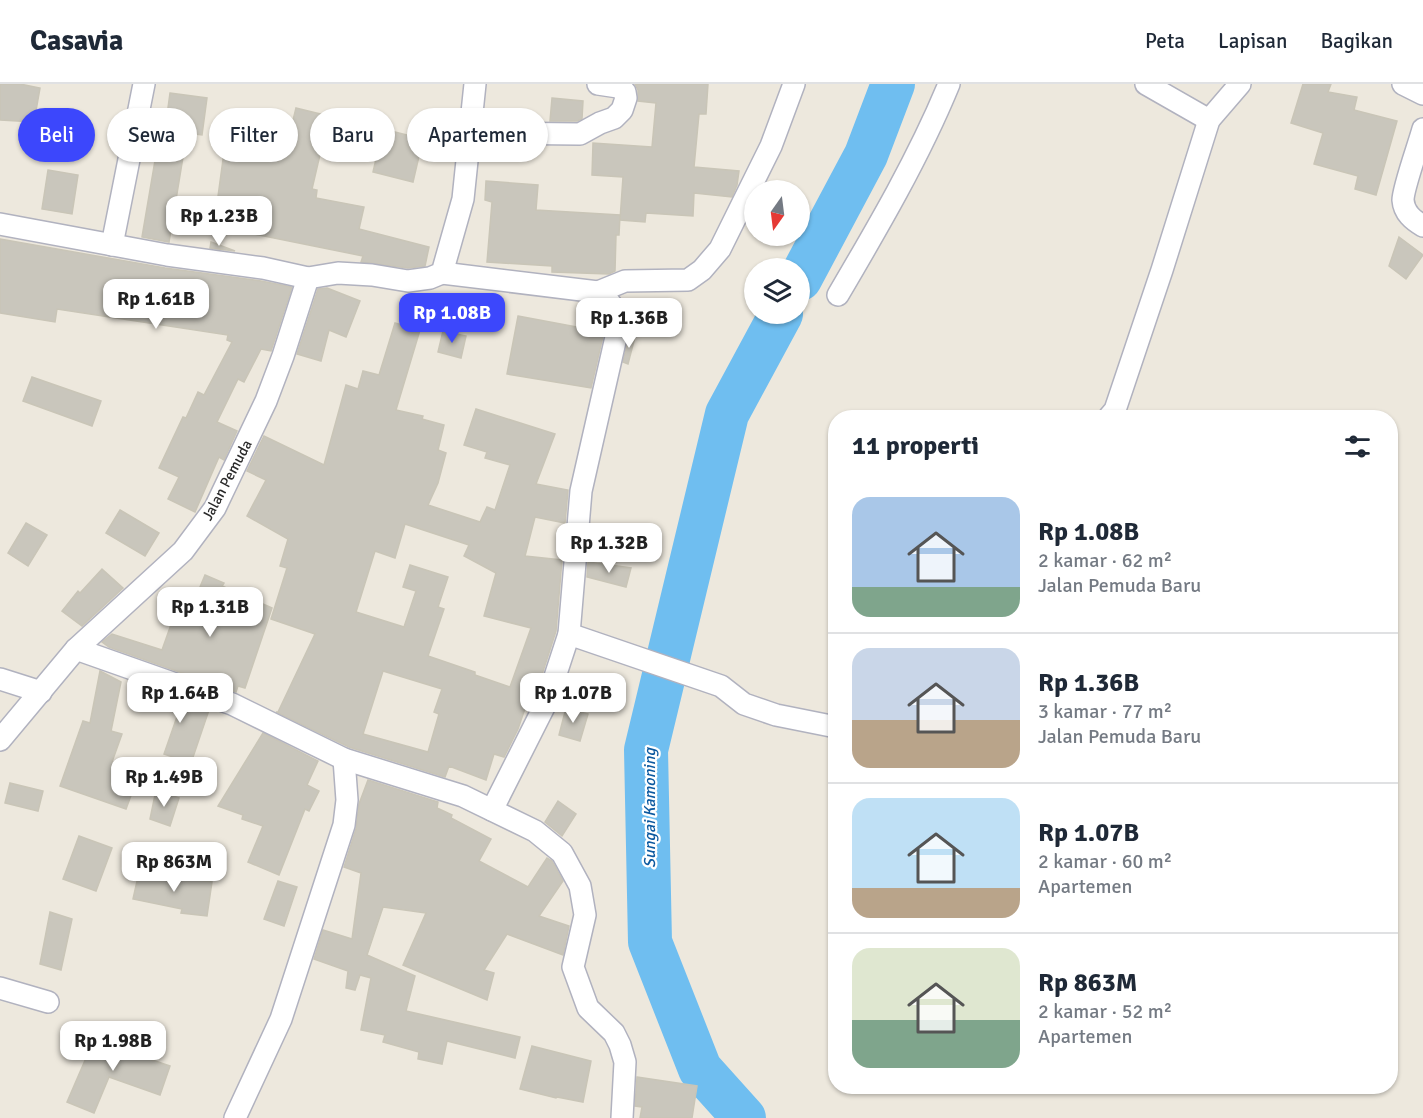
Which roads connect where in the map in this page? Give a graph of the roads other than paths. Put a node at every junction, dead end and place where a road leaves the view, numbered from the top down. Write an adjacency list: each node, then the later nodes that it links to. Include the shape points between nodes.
1 (144, 84): 15 (street)
2 (475, 84): 8 (street)
3 (598, 84): 11 (street, via 625,92 622,111 580,134)
4 (794, 84): 18 (street, via 771,146 720,249 702,270 688,279 625,281)
5 (950, 84): 19 (street)
6 (1146, 84): 9 (street)
7 (1240, 84): 9 (street)
8 (473, 108)
9 (1209, 120): 20 (street)
10 (1423, 129): 14 (street, via 1403,199 1407,213)
11 (548, 134)
12 (467, 162): 16 (street, via 463,199)
13 (0, 224): 15 (street)
14 (1423, 226)
15 (112, 245): 17 (street)
16 (442, 273): 17 (street, via 408,280 338,273); 18 (street)
17 (308, 278): 22 (street, Jalan Pemuda, via 266,401 215,508 183,551)
18 (598, 292): 21 (street, via 613,303 618,320 581,491)
19 (838, 295)
20 (1115, 410)
21 (569, 634): 25 (street, via 721,686 744,704); 28 (street, via 548,701)
22 (76, 649): 24 (street, Jalan Pemuda); 27 (street, via 232,704)
23 (0, 679): 24 (street)
24 (41, 692): 26 (street, Jalan Pemuda)
25 (828, 725)
26 (0, 740)
27 (344, 759): 28 (street, via 463,796); 31 (street, via 344,825 281,1019)
28 (492, 810): 32 (street, via 534,831 562,853 580,886 585,915 573,967 588,1008 614,1033 620,1045 625,1062)
29 (0, 988): 30 (street)
30 (48, 1002)
31 (236, 1118)
32 (622, 1118)

